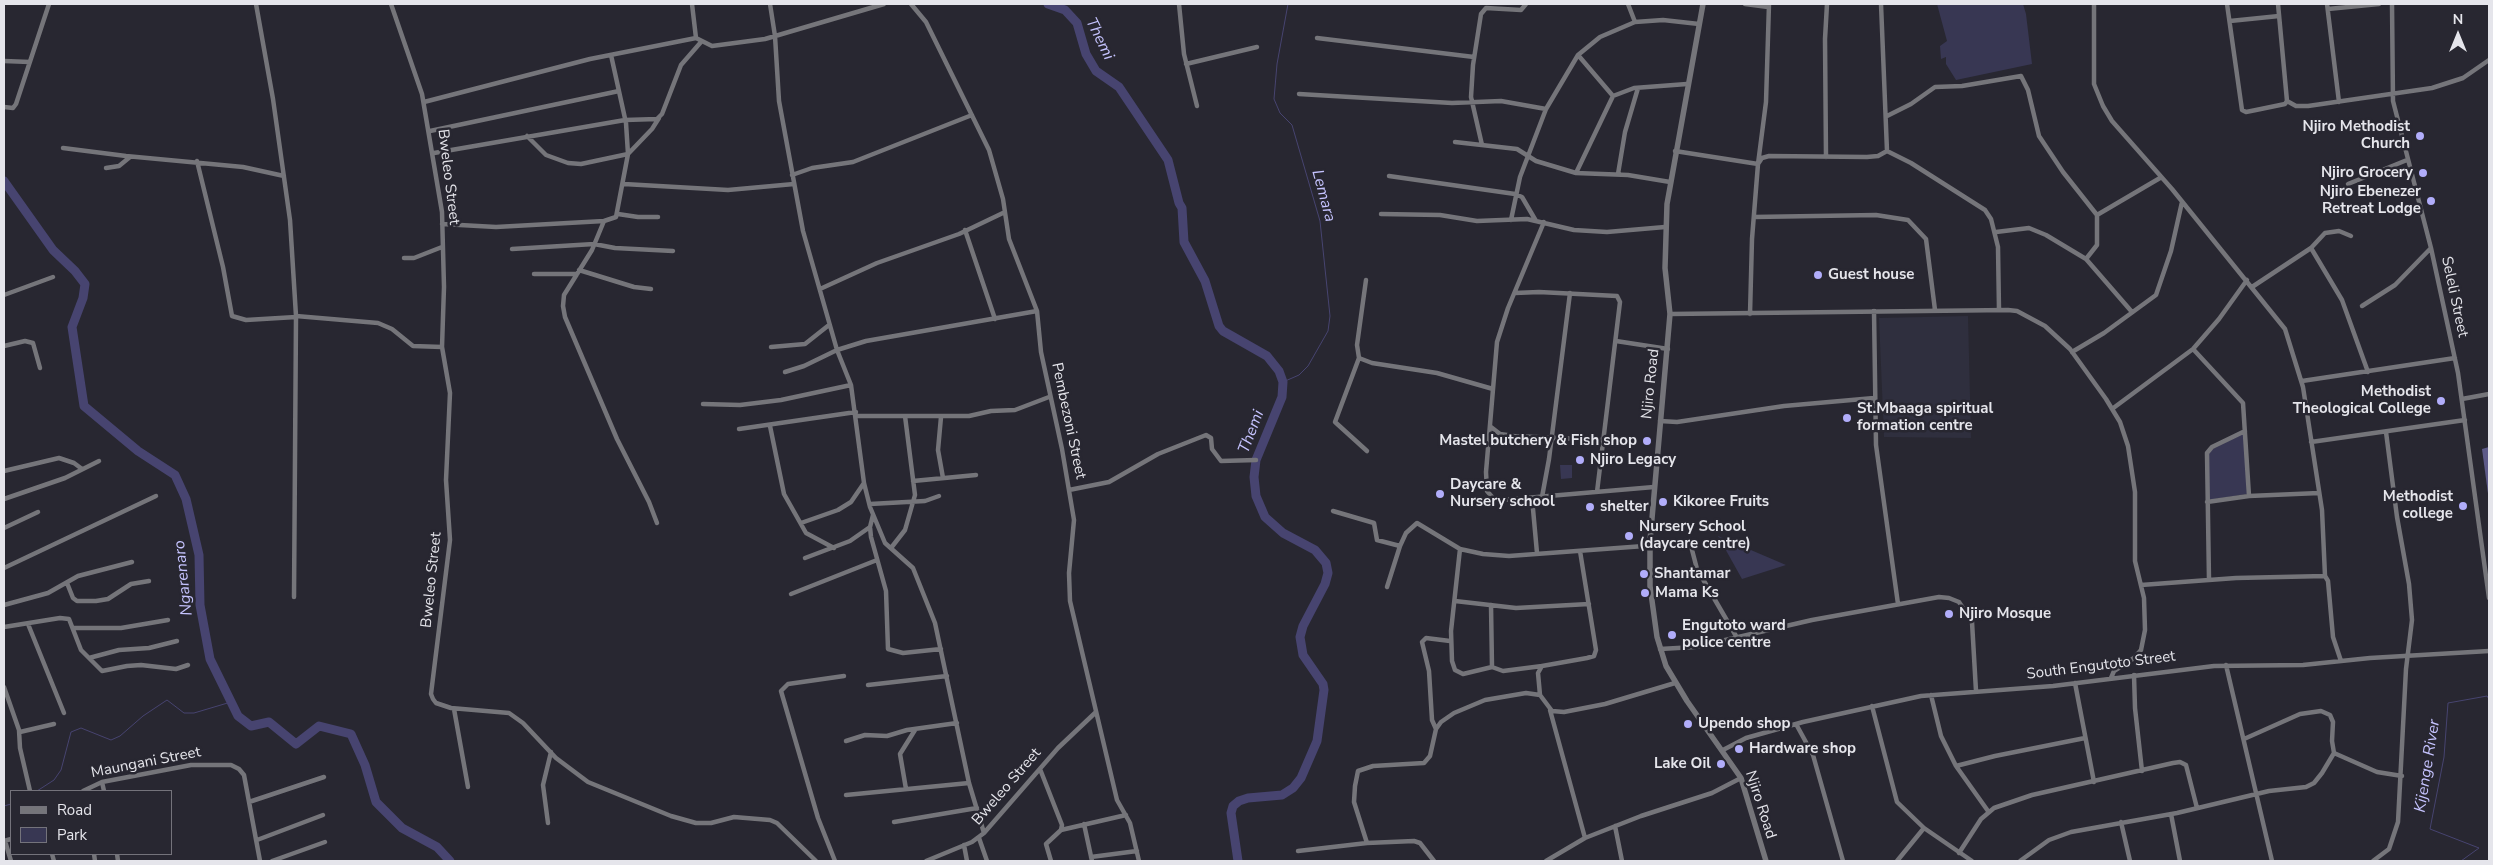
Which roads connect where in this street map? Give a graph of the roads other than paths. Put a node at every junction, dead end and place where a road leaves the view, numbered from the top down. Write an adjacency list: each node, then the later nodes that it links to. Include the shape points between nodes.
1 (49, 4): 36 (street)
2 (256, 4): 74 (street, via 274,99)
3 (391, 4): 45 (street, Bweleo Street)
4 (692, 4): 27 (street)
5 (770, 4): 26 (street)
6 (884, 4): 26 (street)
7 (911, 4): 51 (street, Pembezoni Street, via 926,22)
8 (1179, 4): 37 (street)
9 (1526, 4): 33 (street, via 1521,10 1483,10)
10 (1628, 4): 24 (street)
11 (1703, 4): 25 (street, Njiro Road)
12 (1745, 4): 20 (street)
13 (1827, 4): 66 (street)
14 (1880, 4): 53 (street)
15 (2094, 4): 76 (street, via 2093,73 2097,94 2112,121)
16 (2227, 4): 23 (street)
17 (2278, 4): 22 (street)
18 (2379, 4): 21 (street)
19 (2392, 4): 42 (street, Seleli Street)
20 (1769, 5): 69 (street, via 1766,102)
21 (2328, 6): 47 (street)
22 (2279, 16): 23 (street); 44 (street)
23 (2230, 21): 44 (street, via 2242,110 2246,112)
24 (1635, 22): 25 (street, via 1663,20); 32 (street, via 1600,37)
25 (1699, 24): 38 (street, Njiro Road)
26 (776, 36): 29 (street, via 739,44 712,46); 73 (street, via 780,101)
27 (696, 38): 29 (street); 31 (street)
28 (1317, 38): 33 (street)
29 (701, 42): 52 (street, via 681,65)
30 (1257, 47): 37 (street)
31 (610, 55): 40 (street); 45 (street)
32 (1578, 55): 43 (street); 50 (street)
33 (1474, 57): 46 (street)
34 (2489, 60): 42 (street, via 2448,84)
35 (4, 61): 36 (street)
36 (30, 62): 49 (street, via 16,104 13,108)
37 (1186, 64): 48 (street)
38 (1687, 84): 39 (street); 60 (street, Njiro Road)
39 (1638, 88): 43 (street); 72 (street, via 1625,132)
40 (619, 91): 54 (street); 55 (street)
41 (1299, 94): 46 (street)
42 (2393, 94): 47 (street); 67 (street, Seleli Street)
43 (1614, 96): 71 (street)
44 (2287, 101): 47 (street, via 2301,106)
45 (424, 102): 55 (street, Bweleo Street)
46 (1472, 102): 50 (street, via 1501,101); 58 (street)
47 (2339, 102)
48 (1197, 106)
49 (4, 107)
50 (1546, 109): 64 (street)
51 (972, 115): 73 (street, via 853,162 812,168); 83 (street, Pembezoni Street, via 995,165)
52 (660, 116): 54 (street, via 639,121); 63 (street)
53 (1887, 116): 61 (street); 86 (street, via 1935,87 2021,76 2028,90 2039,136)
54 (625, 120): 56 (street); 63 (street)
55 (430, 131): 62 (street, Bweleo Street)
56 (527, 136): 62 (street); 63 (street, via 546,154 568,164)
57 (1455, 142): 58 (street)
58 (1482, 145): 64 (street, via 1517,149)
59 (63, 148): 65 (street)
60 (1675, 151): 69 (street); 77 (street, Njiro Road)
61 (1887, 151): 66 (street, via 1878,156); 96 (street, via 1985,210)
62 (434, 153): 93 (street, Bweleo Street)
63 (628, 154): 78 (street)
64 (1528, 155): 71 (street); 81 (street)
65 (130, 157): 68 (street); 70 (street, via 119,166)
66 (1826, 157): 69 (street, via 1769,156)
67 (2407, 160): 80 (street); 101 (street, Seleli Street)
68 (197, 161): 74 (street); 125 (street, via 232,316 246,320)
69 (1758, 164): 88 (street)
70 (106, 168)
71 (1576, 173): 72 (street)
72 (1618, 174): 77 (street)
73 (792, 175): 79 (street)
74 (284, 176): 125 (street)
75 (1390, 176): 81 (street)
76 (2160, 178): 82 (street); 86 (street)
77 (1670, 182): 94 (street, Njiro Road)
78 (624, 184): 79 (street, via 728,190); 84 (street)
79 (794, 184): 113 (street, via 808,251)
80 (2348, 184)
81 (1515, 194): 90 (street); 91 (street, via 1522,197)
82 (2182, 202): 110 (street); 122 (street, via 2172,251 2158,292)
83 (1005, 212): 95 (street); 120 (street, Pembezoni Street, via 1009,239)
84 (618, 214): 87 (street); 89 (street)
85 (1382, 214): 90 (street, via 1440,215 1478,221)
86 (2097, 215): 105 (street, via 2097,245)
87 (658, 217)
88 (1754, 217): 118 (street, via 1876,215 1908,220 1926,238); 124 (street)
89 (604, 220): 93 (street, via 496,227); 98 (street)
90 (1511, 220): 91 (street)
91 (1536, 220): 92 (street)
92 (1544, 222): 94 (street, via 1574,230 1607,232); 114 (street)
93 (442, 224): 99 (street, Bweleo Street)
94 (1665, 227): 123 (street, Njiro Road)
95 (966, 230): 113 (street, via 877,263); 126 (street)
96 (1996, 232): 105 (street, via 2038,230); 119 (street)
97 (2351, 236): 100 (street, via 2339,232 2325,233)
98 (594, 244): 102 (street); 103 (street); 106 (street)
99 (442, 247): 104 (street, via 414,258); 130 (street, Bweleo Street)
100 (2311, 248): 111 (street); 140 (street, via 2342,300)
101 (2431, 248): 117 (street, via 2395,285); 137 (street, Seleli Street)
102 (512, 249)
103 (673, 251)
104 (404, 258)
105 (2086, 259): 122 (street)
106 (578, 272): 107 (street); 112 (street); 188 (street, via 563,299 565,317 616,439)
107 (534, 274)
108 (53, 277): 116 (street)
109 (1366, 280): 136 (street, via 1357,345)
110 (2247, 280): 111 (street); 133 (street)
111 (2252, 287): 141 (street, via 2285,329)
112 (651, 289)
113 (820, 289): 127 (street)
114 (1515, 293): 115 (street); 143 (street, via 1498,342)
115 (1570, 293): 128 (street, via 1617,296 1620,302); 160 (street)
116 (4, 295)
117 (2362, 306)
118 (1935, 310): 119 (street); 121 (street)
119 (1999, 310): 135 (street, via 2017,311 2045,326)
120 (1037, 311): 126 (street); 145 (street, Pembezoni Street)
121 (1874, 311): 124 (street); 146 (street)
122 (2132, 312): 135 (street)
123 (1670, 314): 124 (street); 132 (street, Njiro Road)
124 (1750, 314)
125 (296, 317): 130 (street, via 378,323 392,329 413,346); 210 (street)
126 (995, 319): 134 (street, via 900,333)
127 (829, 324): 131 (street, via 805,344); 134 (street)
128 (1616, 341): 132 (street); 161 (street)
129 (4, 346): 138 (street, via 25,341 33,344)
130 (442, 347): 246 (street, Bweleo Street, via 450,392 446,480 450,540 431,694 436,703)
131 (771, 347)
132 (1668, 349): 154 (street, Njiro Road)
133 (2193, 349): 149 (street); 158 (street, via 2242,402)
134 (837, 350): 139 (street); 142 (street)
135 (2072, 352): 149 (street)
136 (1359, 358): 143 (street, via 1437,373); 163 (street, via 1335,422)
137 (2455, 358): 140 (street); 147 (street, Seleli Street)
138 (40, 368)
139 (785, 372)
140 (2368, 372): 141 (street)
141 (2302, 381): 162 (street)
142 (851, 385): 148 (street, via 781,400 740,405); 150 (street)
143 (1493, 389): 156 (street)
144 (2489, 394): 147 (street)
145 (1049, 397): 152 (street, via 1011,411); 173 (street, Pembezoni Street)
146 (1874, 398): 154 (street, via 1784,406 1678,422); 215 (street, via 1876,445)
147 (2462, 399): 153 (street, Seleli Street)
148 (702, 404)
149 (2112, 409): 207 (street, via 2128,446 2135,482 2135,561)
150 (856, 414): 151 (street); 155 (street); 171 (street)
151 (905, 416): 152 (street); 170 (street)
152 (941, 417): 169 (street, via 938,450)
153 (2465, 420): 159 (street); 211 (street, Seleli Street)
154 (1660, 421): 172 (street, Njiro Road)
155 (770, 426): 157 (street); 189 (street, via 784,494)
156 (1490, 427): 160 (street, via 1500,434); 180 (street, via 1486,472 1489,496 1497,500)
157 (738, 429)
158 (2245, 431): 178 (street); 183 (street, via 2209,450)
159 (2386, 432): 162 (street); 227 (street, via 2409,584 2412,620)
160 (1552, 439): 161 (street); 179 (street)
161 (1602, 440): 174 (street)
162 (2311, 442): 175 (street)
163 (1367, 450)
164 (1256, 460): 173 (street, via 1221,460 1212,449 1211,438 1206,435 1158,454 1109,482)
165 (98, 461): 166 (street)
166 (82, 469): 167 (street, via 59,458); 181 (street, via 56,482)
167 (4, 471)
168 (976, 475): 169 (street)
169 (942, 478): 170 (street)
170 (913, 481): 182 (street)
171 (864, 483): 184 (street); 189 (street, via 851,502)
172 (1654, 487): 174 (street); 192 (street, Njiro Road)
173 (1070, 490): 248 (street, Pembezoni Street, via 1074,520 1070,602)
174 (1597, 492): 179 (street)
175 (2319, 493): 178 (street); 203 (street)
176 (156, 496): 202 (street)
177 (939, 496): 182 (street)
178 (2249, 496): 183 (street)
179 (1542, 497): 180 (street)
180 (1532, 498): 198 (street)
181 (4, 499)
182 (914, 501): 184 (street); 195 (street, via 905,530)
183 (2206, 502): 204 (street)
184 (870, 504): 187 (street)
185 (1333, 511): 193 (street, via 1374,523 1377,540)
186 (38, 512): 191 (street)
187 (873, 515): 190 (street); 195 (street, via 882,538)
188 (657, 523)
189 (801, 523): 194 (street, via 806,533)
190 (870, 527): 194 (street); 200 (street)
191 (4, 528)
192 (1650, 545): 197 (street); 221 (street, via 1686,543 1691,546 1697,569); 225 (street, Njiro Road, via 1651,600)
193 (1400, 546): 196 (street, via 1417,523); 208 (street)
194 (834, 548): 199 (street)
195 (891, 548): 224 (street, via 915,571 935,623)
196 (1460, 549): 198 (street, via 1509,556); 212 (street)
197 (1580, 551): 198 (street); 214 (street)
198 (1537, 553)
199 (805, 558)
200 (877, 560): 209 (street); 224 (street, via 886,591 888,649 903,653)
201 (132, 562): 206 (street, via 78,576)
202 (4, 568)
203 (2325, 576): 204 (street); 229 (street, via 2332,637)
204 (2209, 580): 207 (street)
205 (149, 581): 206 (street, via 131,584 108,599 96,601 77,601)
206 (67, 583): 213 (street, via 48,593)
207 (2140, 585): 237 (street, via 2144,598 2142,648 2134,658 2114,671)
208 (1387, 588)
209 (791, 594)
210 (294, 597)
211 (2489, 598)
212 (1454, 601): 216 (street); 223 (street)
213 (4, 604)
214 (1589, 604): 216 (street, via 1540,608); 232 (street, via 1596,650 1594,656)
215 (1898, 604): 221 (street); 242 (street, via 1939,597 1959,602 1972,622)
216 (1491, 606): 233 (street)
217 (168, 620): 220 (street, via 121,628)
218 (28, 624): 219 (street); 220 (street, via 65,618); 249 (street)
219 (4, 627)
220 (73, 628): 228 (street, via 77,643)
221 (1736, 636): 225 (street, via 1695,647)
222 (177, 641): 228 (street)
223 (1450, 641): 233 (street, via 1452,662 1458,673 1473,673); 253 (street, via 1426,638 1422,642 1429,671 1432,720)
224 (941, 649): 236 (street)
225 (1660, 649): 238 (street, Njiro Road)
226 (2489, 651): 227 (street, South Engutoto Street)
227 (2408, 656): 229 (street, South Engutoto Street); 265 (street)
228 (89, 658): 230 (street, via 102,671 127,666 176,668)
229 (2341, 662): 231 (street, South Engutoto Street)
230 (188, 665)
231 (2226, 665): 234 (street, South Engutoto Street); 257 (street)
232 (1542, 666): 233 (street, via 1503,671); 243 (street, via 1538,673)
233 (1492, 667)
234 (2134, 675): 237 (street, South Engutoto Street); 264 (street)
235 (844, 676): 309 (street, via 788,684 781,691 818,818)
236 (948, 676): 240 (street); 250 (street)
237 (2111, 678): 239 (street, South Engutoto Street)
238 (1675, 683): 247 (street, via 1590,707 1564,712); 259 (street, Njiro Road)
239 (2075, 683): 242 (street, South Engutoto Street); 256 (street)
240 (868, 685)
241 (4, 687): 255 (street)
242 (1976, 691): 244 (street, South Engutoto Street)
243 (1540, 695): 247 (street); 253 (street, via 1526,693 1485,700 1454,713)
244 (1931, 695): 245 (street, South Engutoto Street); 262 (street, via 1941,736)
245 (1872, 706): 252 (street, South Engutoto Street); 290 (street, via 1896,802)
246 (454, 709): 260 (street, Bweleo Street, via 509,712); 271 (street)
247 (1550, 710): 294 (street)
248 (1096, 712): 263 (street, Bweleo Street); 284 (street, Pembezoni Street, via 1117,800)
249 (64, 713)
250 (956, 723): 254 (street); 270 (street)
251 (54, 724): 255 (street)
252 (1796, 724): 259 (street, South Engutoto Street, via 1746,738); 319 (street, via 1813,754)
253 (1436, 729): 298 (street, via 1430,756 1424,763 1373,766 1358,771 1354,802)
254 (915, 730): 258 (street, via 887,736 865,735); 272 (street, via 900,754)
255 (20, 732): 273 (street, via 20,748)
256 (2085, 738): 262 (street); 269 (street)
257 (2244, 739): 261 (street, via 2300,714 2321,711 2330,715 2333,722); 277 (street)
258 (846, 741)
259 (1723, 750): 267 (street, Njiro Road)
260 (550, 752): 287 (street, via 543,785); 303 (street, Bweleo Street, via 588,782 671,816 705,823 734,818 770,820 785,830)
261 (2334, 753): 265 (street, via 2377,772); 277 (street, via 2311,785)
262 (1956, 766): 281 (street)
263 (1040, 769): 291 (street, via 1060,815); 292 (street, Bweleo Street)
264 (2142, 771): 269 (street); 280 (street, via 2183,763)
265 (2402, 776): 326 (street, via 2395,835 2387,852)
266 (324, 777): 278 (street)
267 (1741, 778): 289 (street, via 1712,793); 318 (street, Njiro Road)
268 (102, 782): 274 (street, Maungani Street); 275 (street); 278 (street, Maungani Street, via 191,764 224,764 239,769 244,775)
269 (2094, 782): 281 (street, via 2032,795)
270 (969, 783): 272 (street); 279 (street)
271 (468, 787)
272 (906, 789): 276 (street)
273 (30, 790)
274 (85, 790)
275 (104, 790)
276 (846, 795)
277 (2256, 796): 280 (street); 325 (street)
278 (249, 802): 295 (street, Maungani Street)
279 (977, 808): 285 (street); 292 (street)
280 (2198, 808): 282 (street)
281 (1988, 811): 302 (street)
282 (2171, 814): 286 (street); 324 (street)
283 (323, 815): 295 (street)
284 (1126, 815): 288 (street); 300 (street, Pembezoni Street)
285 (894, 822)
286 (2121, 822): 322 (street, via 2058,835); 323 (street)
287 (548, 823)
288 (1084, 824): 291 (street); 304 (street)
289 (1616, 826): 294 (street); 317 (street)
290 (1924, 828): 302 (street); 320 (street)
291 (1061, 830): 313 (street, via 1046,843)
292 (984, 834): 293 (street, Bweleo Street)
293 (979, 838): 299 (street, Bweleo Street); 312 (street)
294 (1585, 838): 316 (street)
295 (257, 840): 306 (street, Maungani Street)
296 (4, 841): 305 (street)
297 (325, 842): 307 (street)
298 (1367, 843): 301 (street); 315 (street, via 1417,841)
299 (964, 845): 310 (street, Bweleo Street); 311 (street)
300 (1137, 851): 304 (street); 314 (street, Pembezoni Street)
301 (1298, 851)
302 (1959, 853): 321 (street)
303 (810, 859): 308 (street, Bweleo Street)
304 (1091, 859)
305 (11, 861)
306 (260, 861)
307 (272, 861)
308 (816, 861)
309 (835, 861)
310 (926, 861)
311 (967, 861)
312 (987, 861)
313 (1050, 861)
314 (1139, 861)
315 (1434, 861)
316 (1546, 861)
317 (1622, 861)
318 (1766, 861)
319 (1843, 861)
320 (1897, 861)
321 (1972, 861)
322 (2020, 861)
323 (2130, 861)
324 (2180, 861)
325 (2272, 861)
326 (2373, 861)

